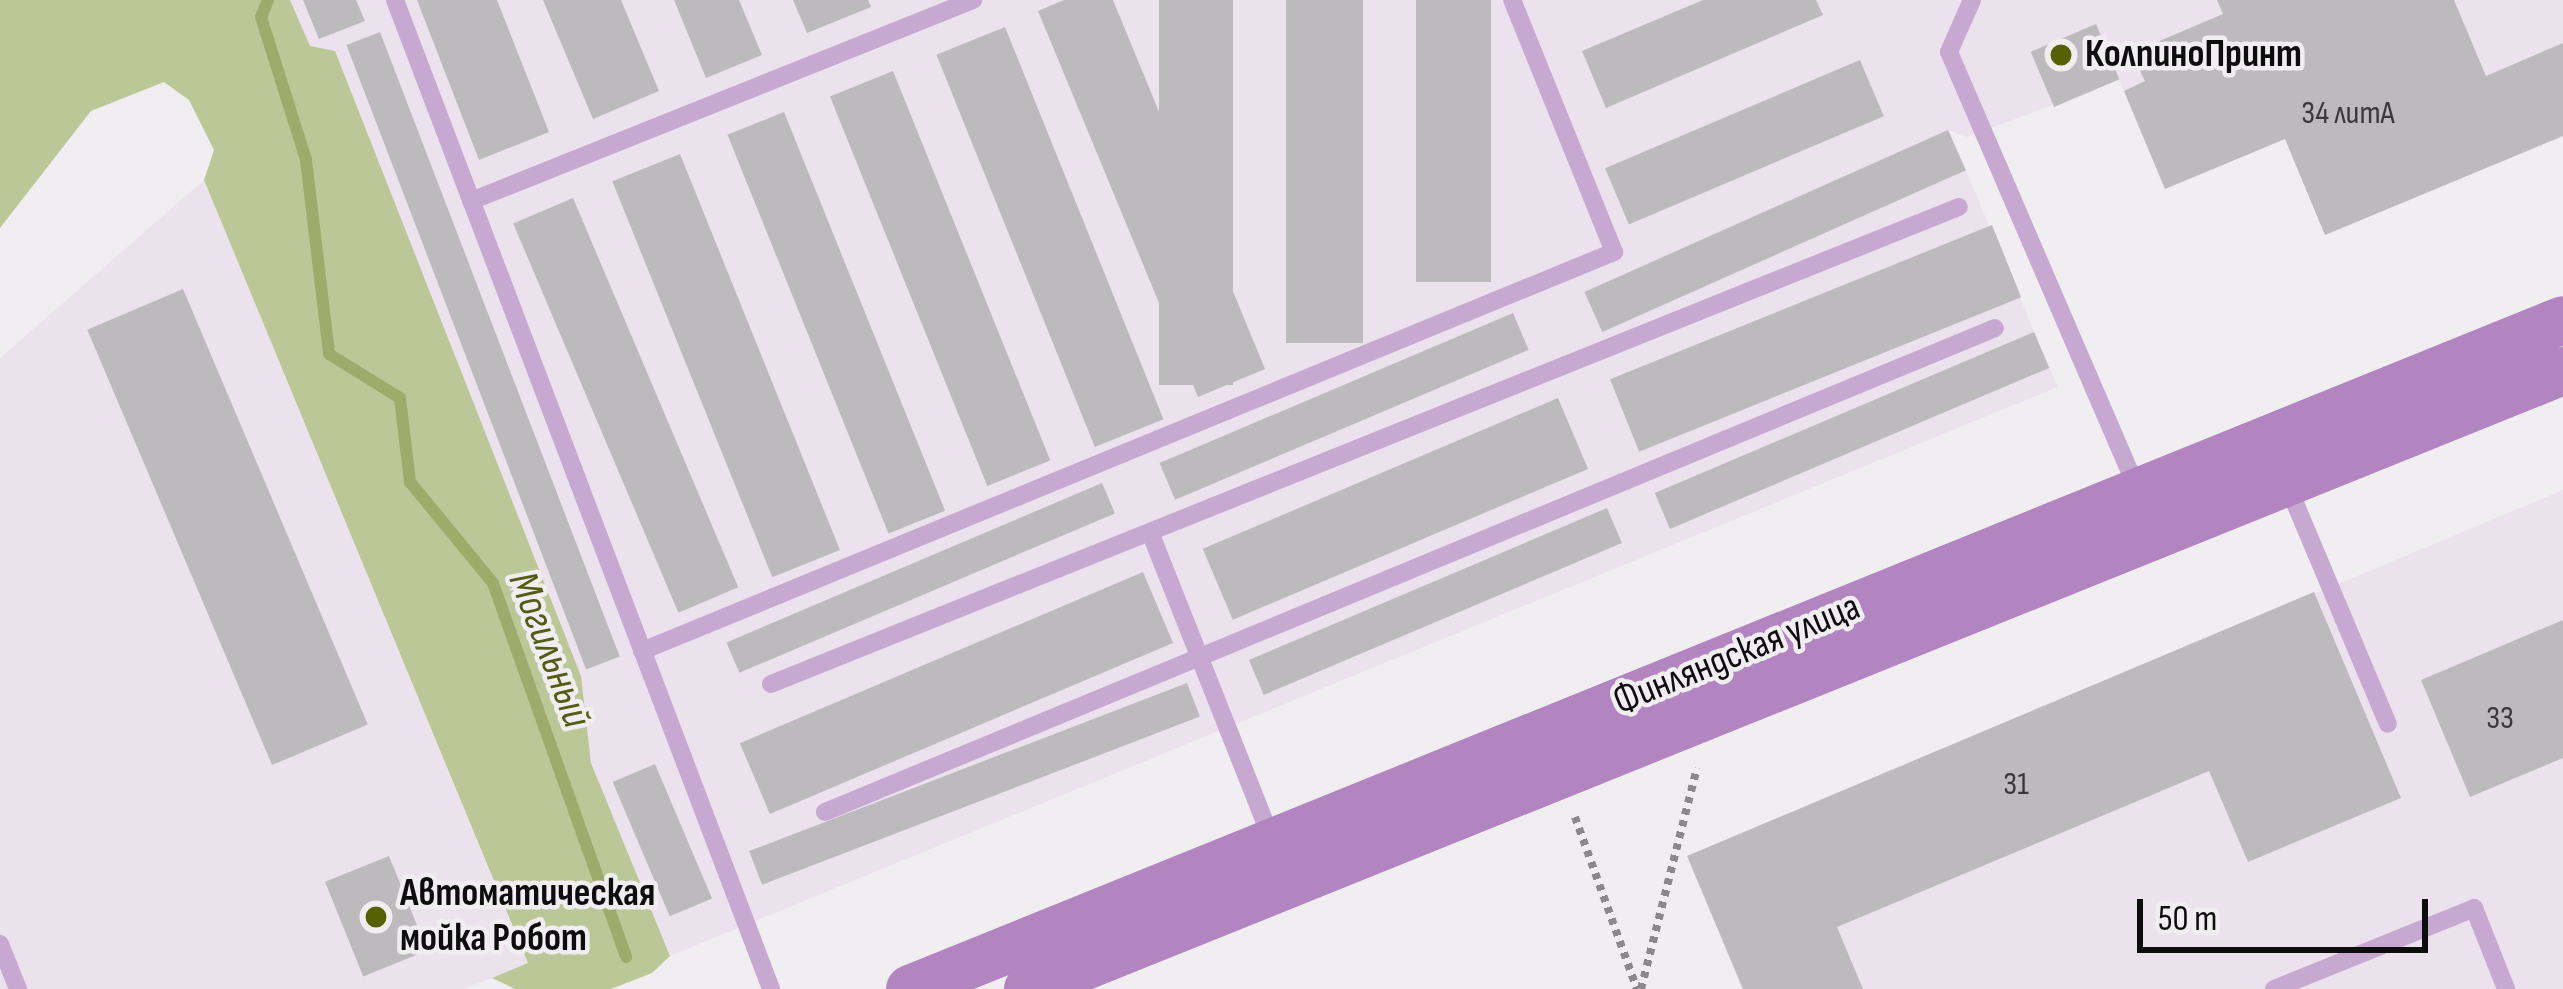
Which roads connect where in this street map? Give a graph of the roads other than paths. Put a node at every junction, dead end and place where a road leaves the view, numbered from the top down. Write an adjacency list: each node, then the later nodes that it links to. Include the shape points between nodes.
1 (395, 0): 5 (lane)
2 (973, 0): 5 (lane)
3 (1512, 0): 13 (lane, via 1614,252)
4 (1972, 0): 11 (lane, via 1949,52)
5 (471, 201): 13 (lane)
6 (1959, 207): 12 (lane)
7 (2563, 320): 10 (street, Финляндская улица)
8 (1995, 328): 14 (lane)
9 (2563, 371): 10 (street, Финляндская улица)
10 (2277, 460): 11 (street, Финляндская улица); 16 (lane)
11 (2147, 513): 18 (street, Финляндская улица)
12 (1150, 532): 14 (lane); 15 (lane)
13 (641, 651): 22 (lane)
14 (1198, 657): 17 (lane); 18 (lane)
15 (771, 684)
16 (2388, 724)
17 (825, 812)
18 (1281, 861): 20 (street, Финляндская улица)
19 (0, 944): 21 (lane)
20 (1013, 978): 23 (street, Финляндская улица)
21 (18, 989)
22 (772, 989)
23 (910, 989)
24 (2274, 989): 25 (lane, via 2474,908)
25 (2506, 989)

